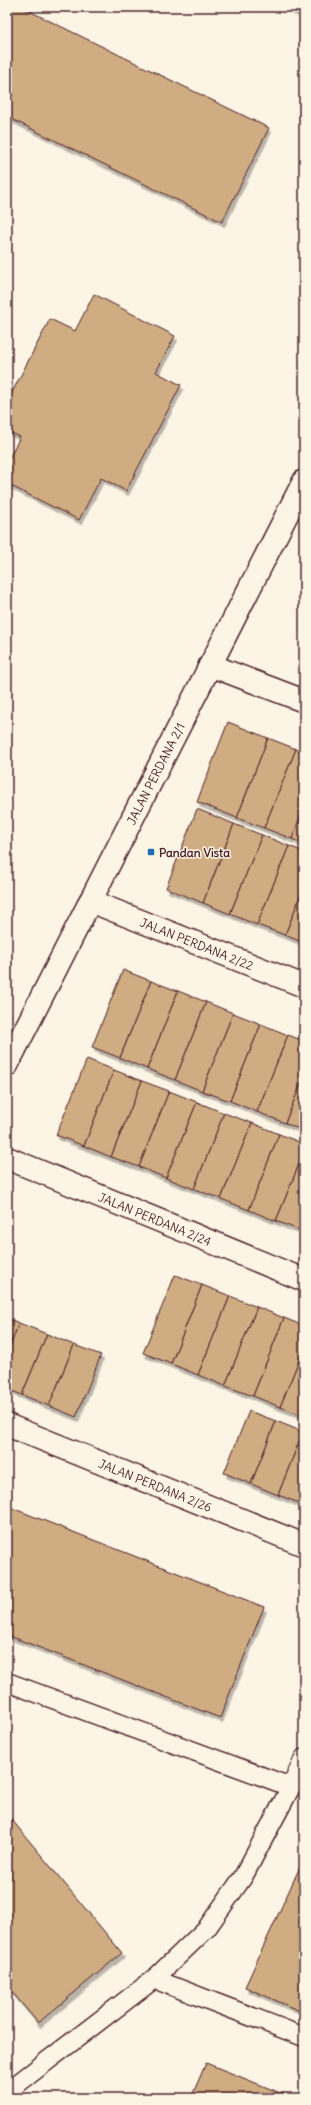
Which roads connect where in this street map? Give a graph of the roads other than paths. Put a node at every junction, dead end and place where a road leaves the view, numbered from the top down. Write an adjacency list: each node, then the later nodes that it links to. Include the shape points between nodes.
1 (304, 481): 2 (street, JALAN PERDANA 2/1)
2 (210, 665): 3 (street); 4 (street, JALAN PERDANA 2/1)
3 (304, 701)
4 (90, 901): 5 (street, JALAN PERDANA 2/22); 6 (street, JALAN PERDANA 2/1)
5 (304, 986)
6 (7, 1065)
7 (7, 1158): 8 (street, JALAN PERDANA 2/24)
8 (304, 1280)
9 (7, 1425): 10 (street, JALAN PERDANA 2/26)
10 (304, 1545)
11 (7, 1682): 13 (lane)
12 (304, 1758): 13 (lane)
13 (291, 1787): 14 (lane, via 243,1877 207,1928)
14 (154, 1979): 15 (lane); 16 (lane)
15 (304, 2037)
16 (10, 2093)

